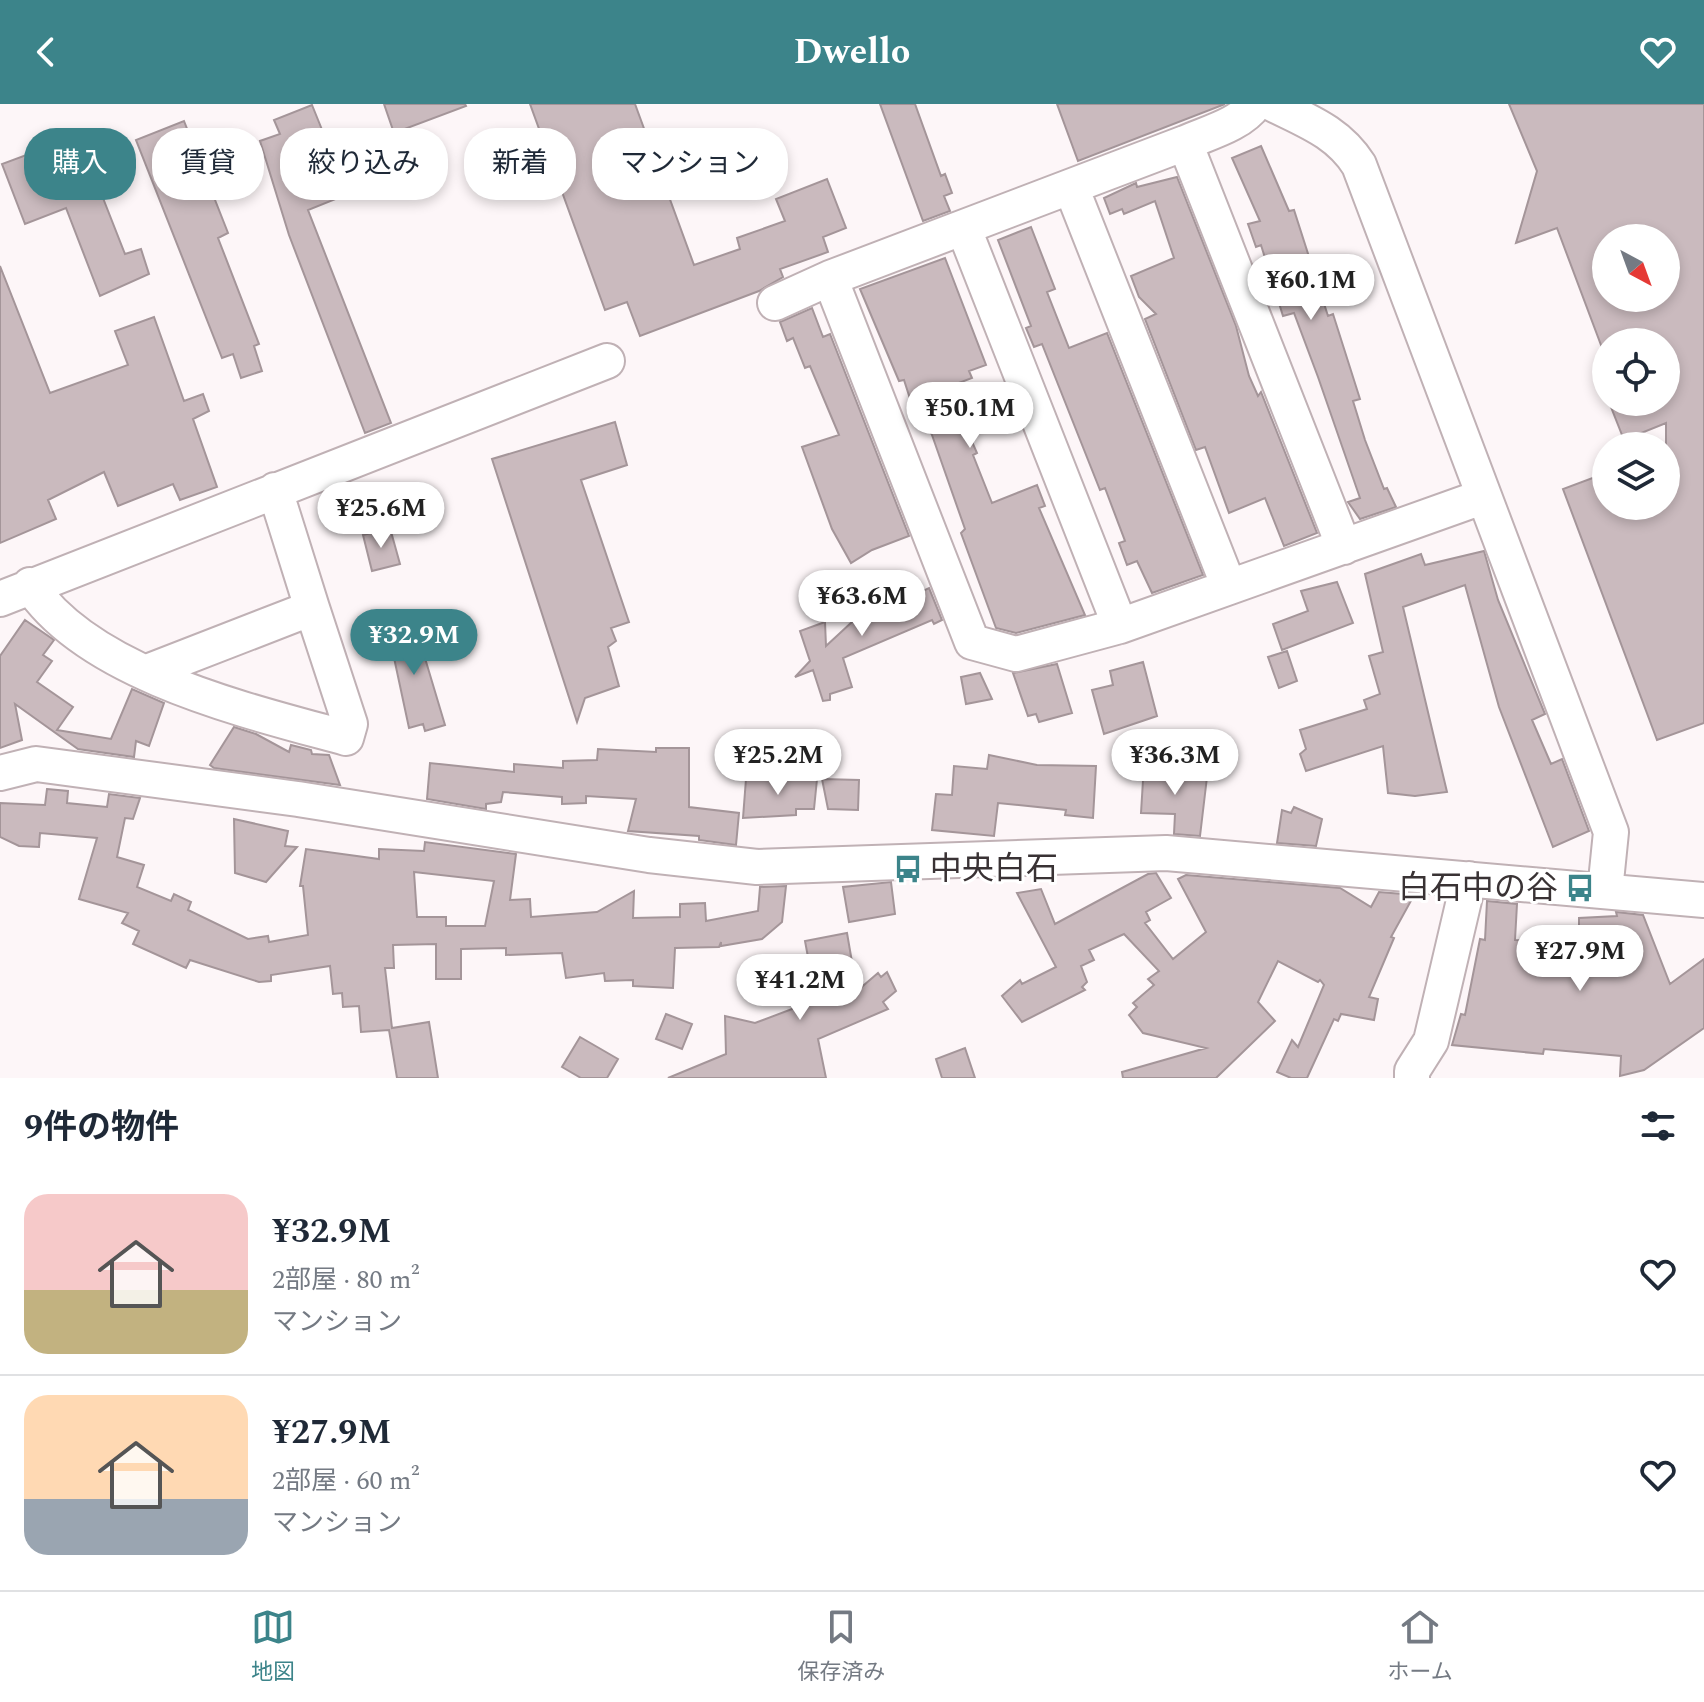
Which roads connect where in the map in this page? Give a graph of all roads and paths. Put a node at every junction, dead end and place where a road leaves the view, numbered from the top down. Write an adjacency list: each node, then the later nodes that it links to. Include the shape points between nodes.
1 (1255, 104): 3 (street, via 1232,122)
2 (1273, 104): 10 (street, via 1331,132 1359,165)
3 (1185, 143): 4 (street); 11 (street)
4 (1071, 187): 5 (street); 12 (street)
5 (964, 229): 6 (street); 15 (street)
6 (830, 278): 7 (street); 15 (street, via 972,642 1016,654)
7 (775, 303)
8 (607, 361): 9 (street)
9 (275, 490): 13 (street); 14 (street)
10 (1482, 497): 11 (street); 19 (street, via 1611,832)
11 (1344, 547): 12 (street)
12 (1229, 587): 15 (street)
13 (15, 592): 16 (street, via 110,656)
14 (312, 608): 16 (street); 16 (street, via 350,724 346,738 241,709)
15 (1120, 626)
16 (147, 672)
17 (0, 773): 18 (street, via 36,764 757,867 1166,853)
18 (1469, 879): 19 (street); 21 (street, via 1431,1041)
19 (1605, 891): 20 (street)
20 (1704, 900)
21 (1412, 1078)

